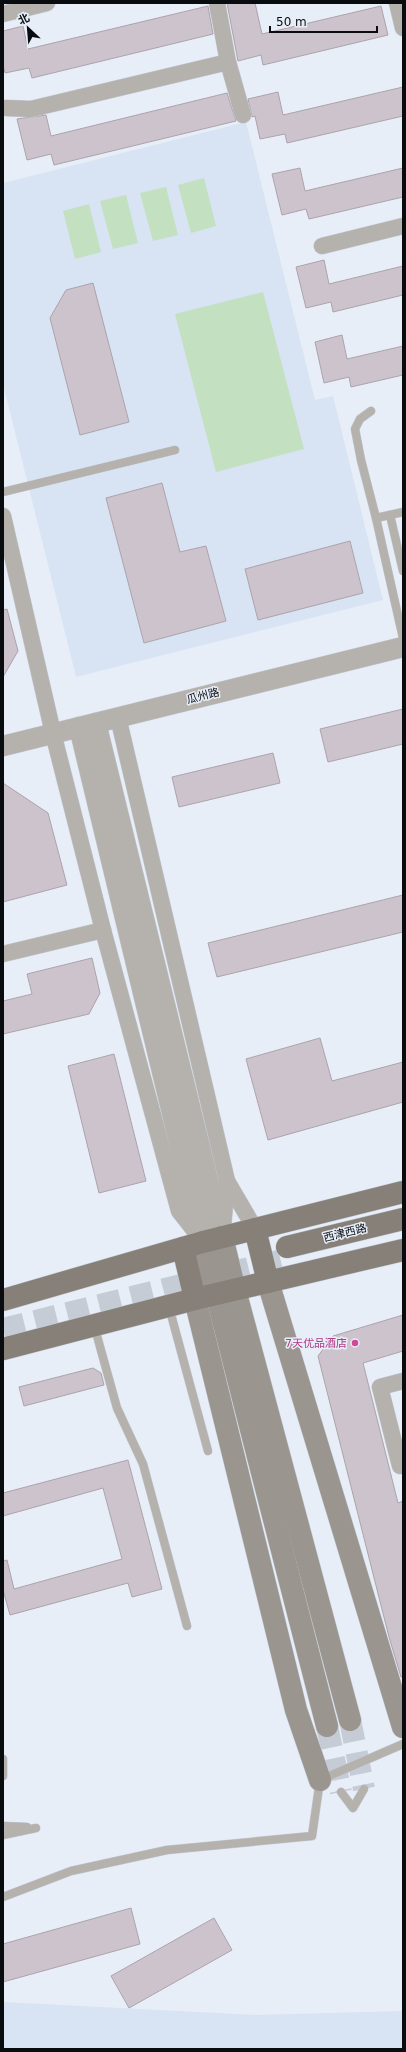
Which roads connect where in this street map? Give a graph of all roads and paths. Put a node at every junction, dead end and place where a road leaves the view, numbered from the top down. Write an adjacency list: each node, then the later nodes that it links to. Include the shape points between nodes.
1 (47, 3): 4 (street)
2 (217, 3): 6 (street)
3 (397, 3): 5 (street)
4 (3, 14)
5 (403, 28)
6 (228, 62): 7 (street, via 32,109); 8 (street)
7 (4, 104)
8 (243, 116)
9 (403, 226): 10 (street)
10 (322, 246)
11 (371, 411): 17 (lane, via 360,419 356,429)
12 (175, 450): 13 (lane)
13 (3, 492)
14 (403, 512): 15 (lane)
15 (390, 515): 17 (lane); 18 (lane)
16 (3, 516): 23 (street)
17 (376, 518): 19 (lane)
18 (403, 571)
19 (403, 638)
20 (403, 647): 21 (street, 瓜州路)
21 (118, 717): 22 (street, 瓜州路); 27 (street)
22 (88, 725): 23 (street, 瓜州路); 32 (street)
23 (53, 734): 24 (street, 瓜州路); 25 (street)
24 (3, 746)
25 (103, 930): 26 (street); 32 (street, via 179,1210)
26 (3, 954)
27 (227, 1181): 30 (street); 32 (street)
28 (403, 1192): 30 (main road)
29 (403, 1219): 31 (main road, 西津西路, via 288,1253)
30 (255, 1229): 32 (main road); 34 (main road)
31 (403, 1231)
32 (203, 1242): 35 (main road); 35 (main road); 36 (main road)
33 (403, 1250): 34 (main road)
34 (268, 1282): 35 (main road); 46 (main road)
35 (215, 1294): 37 (main road); 44 (main road); 45 (main road); 50 (main road, via 296,1710)
36 (3, 1300)
37 (169, 1306): 38 (main road); 41 (lane)
38 (94, 1325): 39 (main road); 43 (lane, via 117,1408 143,1464)
39 (3, 1349)
40 (403, 1381): 42 (street, via 380,1387 400,1466)
41 (208, 1451)
42 (403, 1465)
43 (186, 1626)
44 (350, 1720)
45 (327, 1726)
46 (403, 1727)
47 (403, 1744): 50 (lane)
48 (3, 1759): 49 (lane)
49 (3, 1776)
50 (320, 1780): 55 (lane, via 312,1836 167,1850 71,1871)
51 (364, 1789): 52 (lane, via 353,1808)
52 (341, 1792)
53 (3, 1826): 54 (lane, via 36,1828)
54 (3, 1835)
55 (3, 1898)

